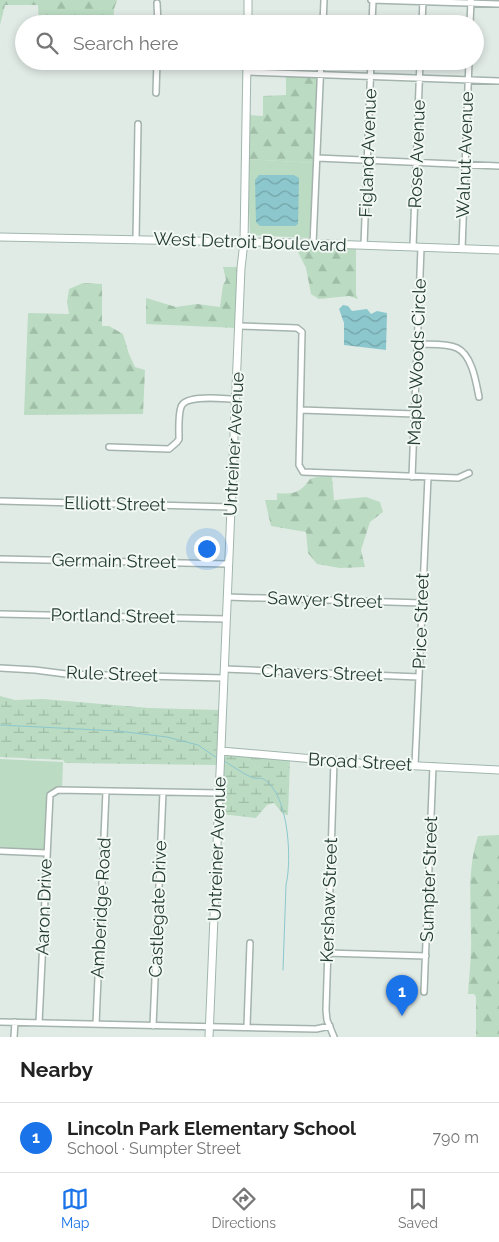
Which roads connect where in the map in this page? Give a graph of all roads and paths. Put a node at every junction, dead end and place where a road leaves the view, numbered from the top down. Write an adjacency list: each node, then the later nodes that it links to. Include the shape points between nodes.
1 (248, 0): 9 (street)
2 (324, 0): 10 (street)
3 (372, 0): 4 (street); 11 (street)
4 (423, 1): 5 (street); 12 (street)
5 (471, 1): 7 (street); 13 (street)
6 (158, 3): 8 (street)
7 (499, 4)
8 (158, 15)
9 (248, 15)
10 (323, 15)
11 (372, 15)
12 (422, 15)
13 (470, 15)
14 (157, 70): 25 (street)
15 (321, 70): 20 (street)
16 (371, 70): 21 (street, Figland Avenue)
17 (420, 70): 22 (street, Rose Avenue)
18 (469, 70): 23 (street, Walnut Avenue)
19 (247, 72): 20 (street); 34 (street, Untreiner Avenue)
20 (321, 75): 21 (street); 27 (street)
21 (371, 77): 22 (street); 28 (street, Figland Avenue)
22 (420, 79): 23 (street); 29 (street, Rose Avenue)
23 (468, 80): 24 (street); 30 (street, Walnut Avenue)
24 (499, 81)
25 (156, 93)
26 (138, 124): 33 (street)
27 (317, 158): 28 (street); 35 (street)
28 (368, 160): 29 (street); 36 (street, Figland Avenue)
29 (416, 163): 30 (street); 37 (street, Rose Avenue)
30 (465, 164): 31 (street); 38 (street, Walnut Avenue)
31 (499, 166)
32 (0, 236): 33 (street, West Detroit Boulevard)
33 (136, 239): 34 (street, West Detroit Boulevard)
34 (244, 242): 35 (street, West Detroit Boulevard); 40 (street, Untreiner Avenue)
35 (313, 244): 36 (street, West Detroit Boulevard)
36 (364, 246): 37 (street, West Detroit Boulevard)
37 (417, 247): 38 (street, West Detroit Boulevard); 41 (street, Maple Woods Circle)
38 (462, 249): 39 (street, West Detroit Boulevard)
39 (499, 250)
40 (239, 326): 43 (street, Untreiner Avenue); 44 (street, via 297,328 302,332)
41 (418, 344): 42 (street, via 460,349 470,364); 45 (street, Maple Woods Circle)
42 (479, 397)
43 (236, 399): 46 (street, via 186,400 181,406 179,439 168,449); 51 (street, Untreiner Avenue)
44 (301, 410): 45 (street); 48 (street, via 299,465 303,472)
45 (415, 414): 48 (street, Maple Woods Circle)
46 (109, 447)
47 (469, 473): 49 (street, via 458,478)
48 (412, 477): 49 (street)
49 (428, 477): 55 (street, Price Street)
50 (0, 501): 51 (street, Elliott Street)
51 (231, 507): 53 (street, Untreiner Avenue)
52 (0, 559): 53 (street, Germain Street)
53 (228, 564): 54 (street, Untreiner Avenue)
54 (227, 597): 55 (street, Sawyer Street); 57 (street, Untreiner Avenue)
55 (422, 603): 60 (street, Price Street)
56 (0, 614): 57 (street, Portland Street)
57 (226, 619): 59 (street, Untreiner Avenue)
58 (0, 668): 61 (street, Rule Street, via 66,674)
59 (224, 669): 60 (street, Chavers Street); 61 (street, Untreiner Avenue)
60 (420, 677): 64 (street, Price Street)
61 (224, 678): 62 (street, Untreiner Avenue)
62 (221, 751): 63 (street, Broad Street); 69 (street, Untreiner Avenue)
63 (334, 761): 64 (street, Broad Street); 73 (street, Kershaw Street)
64 (415, 765): 65 (street, Broad Street)
65 (433, 766): 66 (street, Broad Street); 74 (street, Sumpter Street)
66 (499, 770)
67 (106, 791): 68 (street); 71 (street, Aaron Drive, via 58,790 52,793 48,799); 79 (street, Amberidge Road)
68 (163, 792): 69 (street); 80 (street, Castlegate Drive)
69 (219, 793): 81 (street, Untreiner Avenue)
70 (0, 851): 71 (street)
71 (46, 853): 78 (street, Aaron Drive)
72 (250, 943): 82 (street)
73 (327, 953): 74 (street); 83 (street, Kershaw Street, via 326,1010)
74 (426, 956): 75 (street, Sumpter Street)
75 (424, 992)
76 (0, 1022): 77 (street)
77 (15, 1022): 78 (street); 84 (street)
78 (39, 1023): 79 (street)
79 (96, 1024): 80 (street)
80 (153, 1026): 81 (street)
81 (210, 1026): 82 (street); 85 (street, Untreiner Avenue)
82 (247, 1026): 83 (street, via 316,1029)
83 (330, 1026): 86 (street, Kershaw Street)
84 (14, 1037)
85 (209, 1037)
86 (334, 1037)

